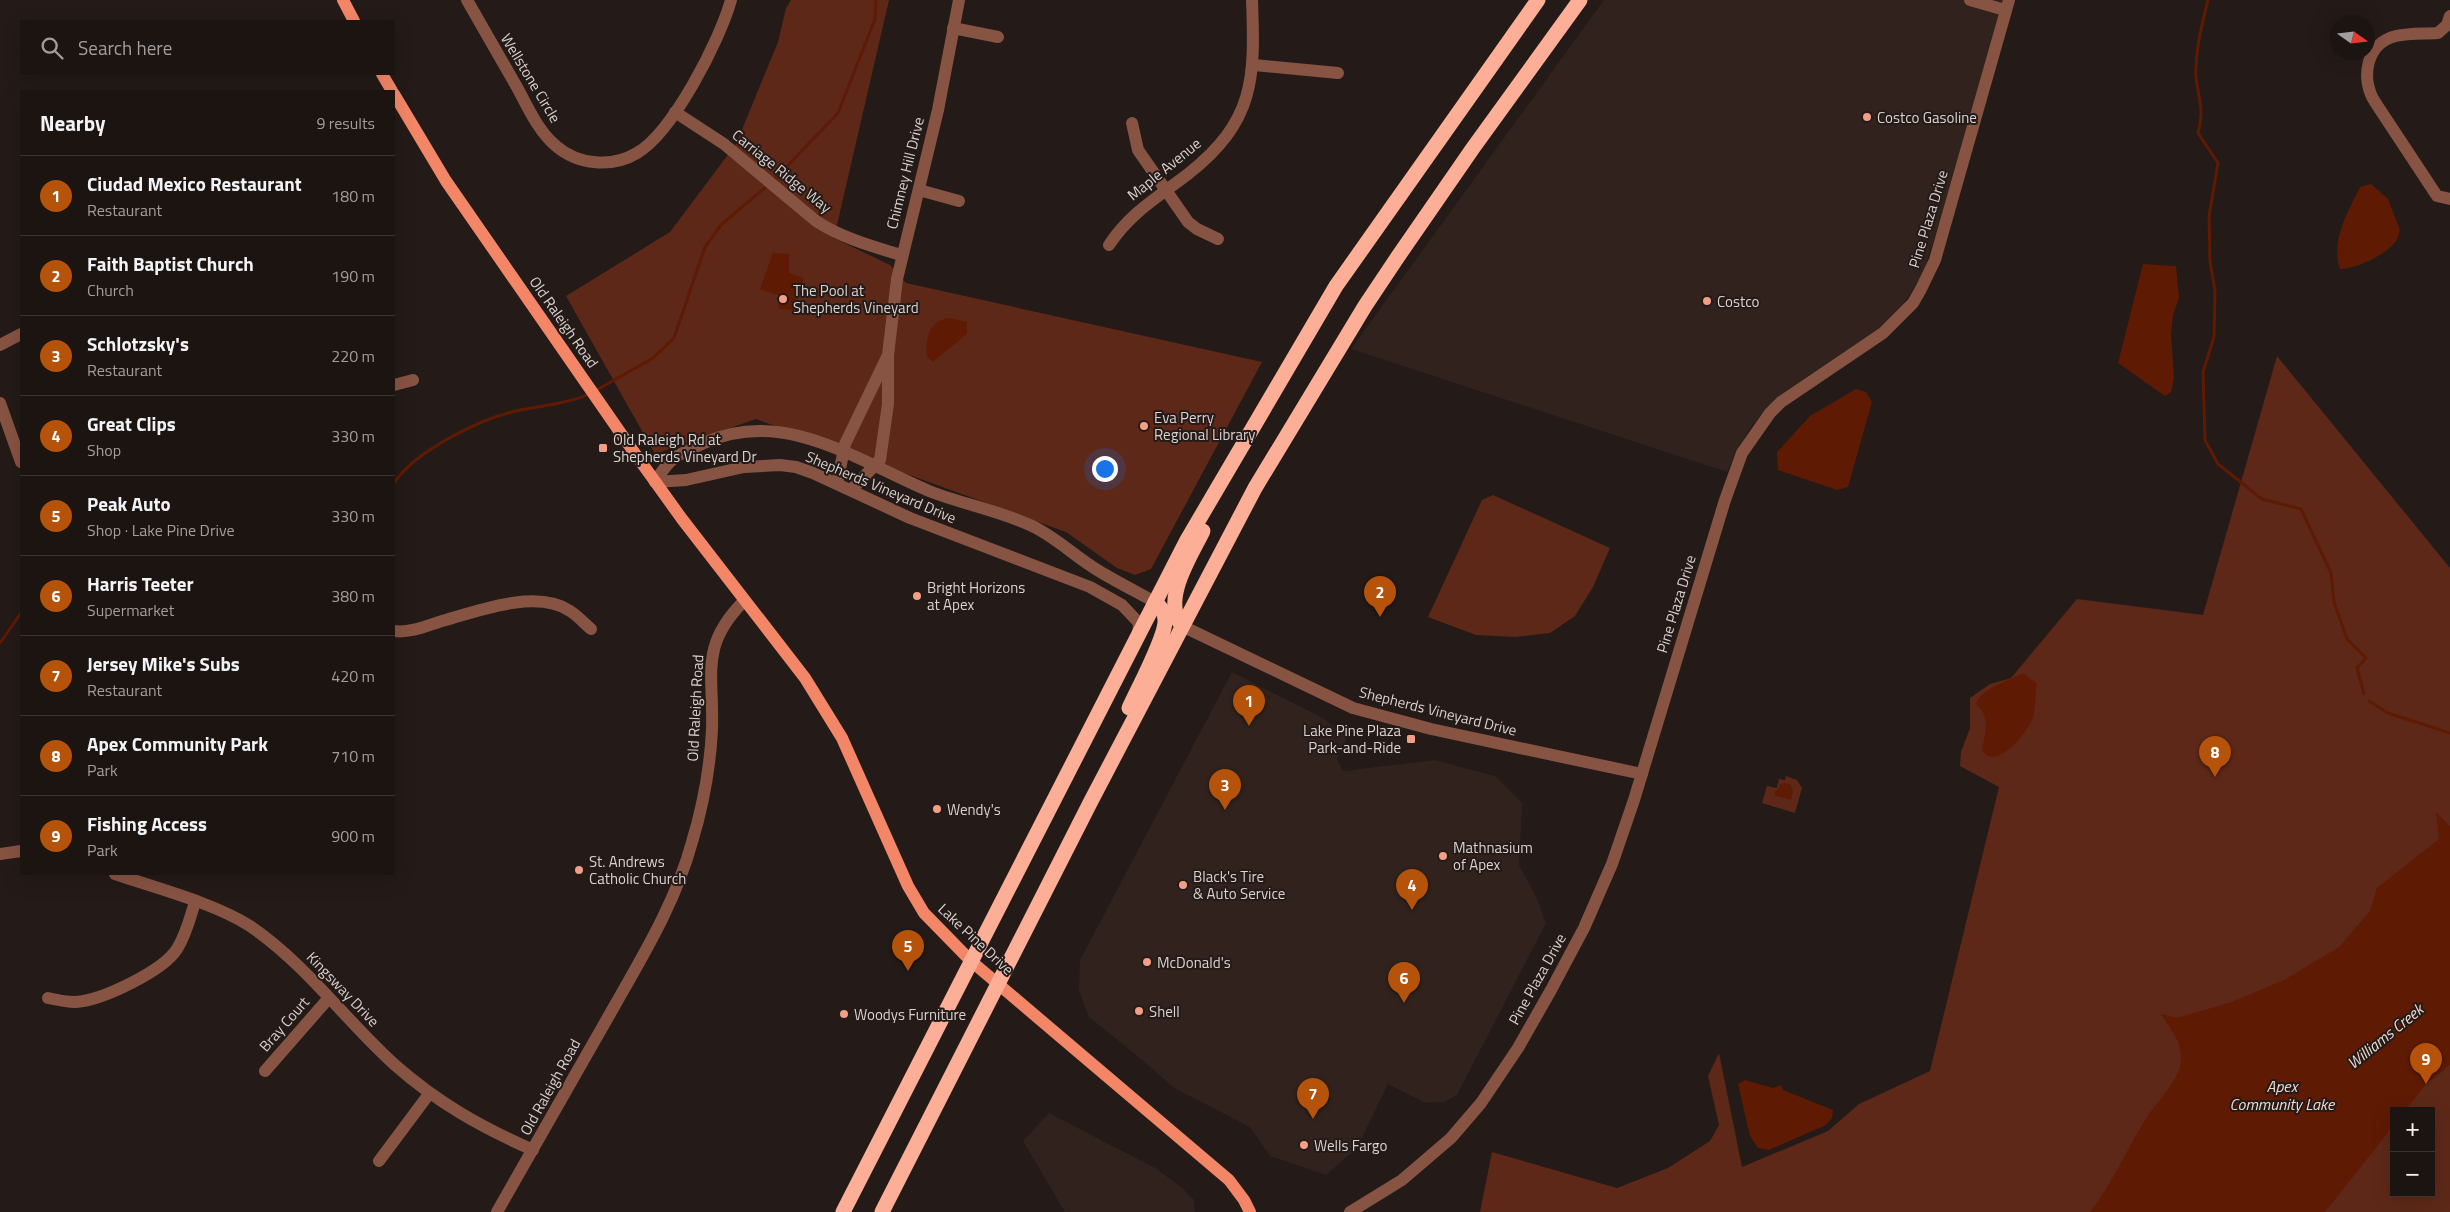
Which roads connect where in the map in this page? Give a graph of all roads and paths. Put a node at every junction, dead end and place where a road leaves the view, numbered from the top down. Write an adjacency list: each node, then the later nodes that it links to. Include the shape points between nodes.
1 (343, 0): 11 (main road)
2 (467, 0): 19 (street, Wellstone Circle, via 532,114 547,136 568,154 603,163 627,158 650,143)
3 (731, 0): 19 (street, Wellstone Circle, via 712,50)
4 (959, 0): 12 (street, Chimney Hill Drive)
5 (1252, 0): 14 (street, Maple Avenue)
6 (1538, 0): 35 (highway, via 1336,286)
7 (1580, 0): 43 (highway, via 1365,306 1255,488)
8 (1970, 0): 9 (street)
9 (2007, 5): 48 (street, Pine Plaza Drive, via 1935,260 1914,303 1883,333 1781,402 1761,424 1742,453)
10 (2450, 16): 23 (street, via 2447,25 2438,33 2394,36 2380,43 2370,56 2366,73 2369,94 2437,196)
11 (353, 20)
12 (953, 28): 13 (street); 22 (street, Chimney Hill Drive)
13 (998, 37)
14 (1254, 65): 15 (street); 21 (street, Maple Avenue, via 1247,97 1221,143)
15 (1338, 73)
16 (382, 75): 17 (main road, Old Raleigh Road)
17 (390, 90)
18 (395, 99): 38 (main road, Old Raleigh Road, via 446,181)
19 (675, 112): 27 (street, Carriage Ridge Way, via 724,144 816,221 848,238)
20 (1132, 123): 21 (street, via 1138,150)
21 (1165, 189): 25 (street, via 1188,222); 26 (street, Maple Avenue, via 1138,209)
22 (919, 190): 24 (street); 27 (street, Chimney Hill Drive)
23 (2450, 199)
24 (959, 201)
25 (1218, 239)
26 (1109, 245)
27 (901, 255): 30 (street, Chimney Hill Drive)
28 (20, 335): 29 (street)
29 (0, 345)
30 (888, 355): 34 (street, Chimney Hill Drive); 37 (street, Chimney Hill Drive, via 888,404 880,460)
31 (413, 380): 32 (street)
32 (395, 385)
33 (0, 403): 36 (street)
34 (842, 452): 37 (street, Shepherds Vineyard Drive); 38 (street, Shepherds Vineyard Drive, via 795,434 763,430 728,433 666,462); 39 (street, Chimney Hill Drive)
35 (1238, 454): 42 (highway); 43 (highway, via 1173,598 1174,612)
36 (20, 459)
37 (874, 467): 40 (street, Chimney Hill Drive); 42 (street, Shepherds Vineyard Drive, via 931,492 1030,525 1098,571)
38 (655, 482): 39 (street, Shepherds Vineyard Drive, via 686,480 744,467 780,465 813,473); 41 (main road, Old Raleigh Road)
39 (837, 484): 40 (street, Shepherds Vineyard Drive)
40 (850, 490): 46 (street, Shepherds Vineyard Drive, via 910,518 1107,595 1132,614 1138,622)
41 (744, 601): 53 (main road, Lake Pine Drive, via 804,678 842,738 919,907); 59 (street, Old Raleigh Road, via 727,618 716,640 711,663 710,755 698,821 681,878 660,924)
42 (1155, 602): 46 (highway); 47 (highway, via 1162,609 1165,621 1161,637 1120,727)
43 (1182, 626): 47 (highway); 48 (street, Shepherds Vineyard Drive, via 1353,708 1431,729)
44 (591, 629): 45 (street, via 560,606 527,602 496,606 411,631)
45 (395, 631)
46 (1138, 636): 53 (highway)
47 (1121, 745): 54 (highway)
48 (1642, 774): 65 (street, Pine Plaza Drive, via 1612,864 1584,928 1518,1048 1481,1103 1450,1138 1402,1180)
49 (20, 851): 50 (street)
50 (0, 854)
51 (118, 875): 52 (street, Kingsway Drive)
52 (196, 902): 55 (street, via 176,949 147,976 81,1001); 56 (street, Kingsway Drive, via 247,925 265,937 308,974)
53 (971, 961): 54 (main road, Lake Pine Drive); 62 (highway)
54 (999, 983): 63 (highway); 64 (main road, Lake Pine Drive, via 1229,1180)
55 (48, 998)
56 (328, 998): 57 (street, Bray Court); 58 (street, Kingsway Drive)
57 (265, 1071)
58 (429, 1094): 59 (street, Kingsway Drive, via 460,1115); 60 (street)
59 (533, 1150): 61 (street, Old Raleigh Road)
60 (379, 1161)
61 (497, 1212)
62 (843, 1212)
63 (882, 1212)
64 (1250, 1212)
65 (1350, 1212)

